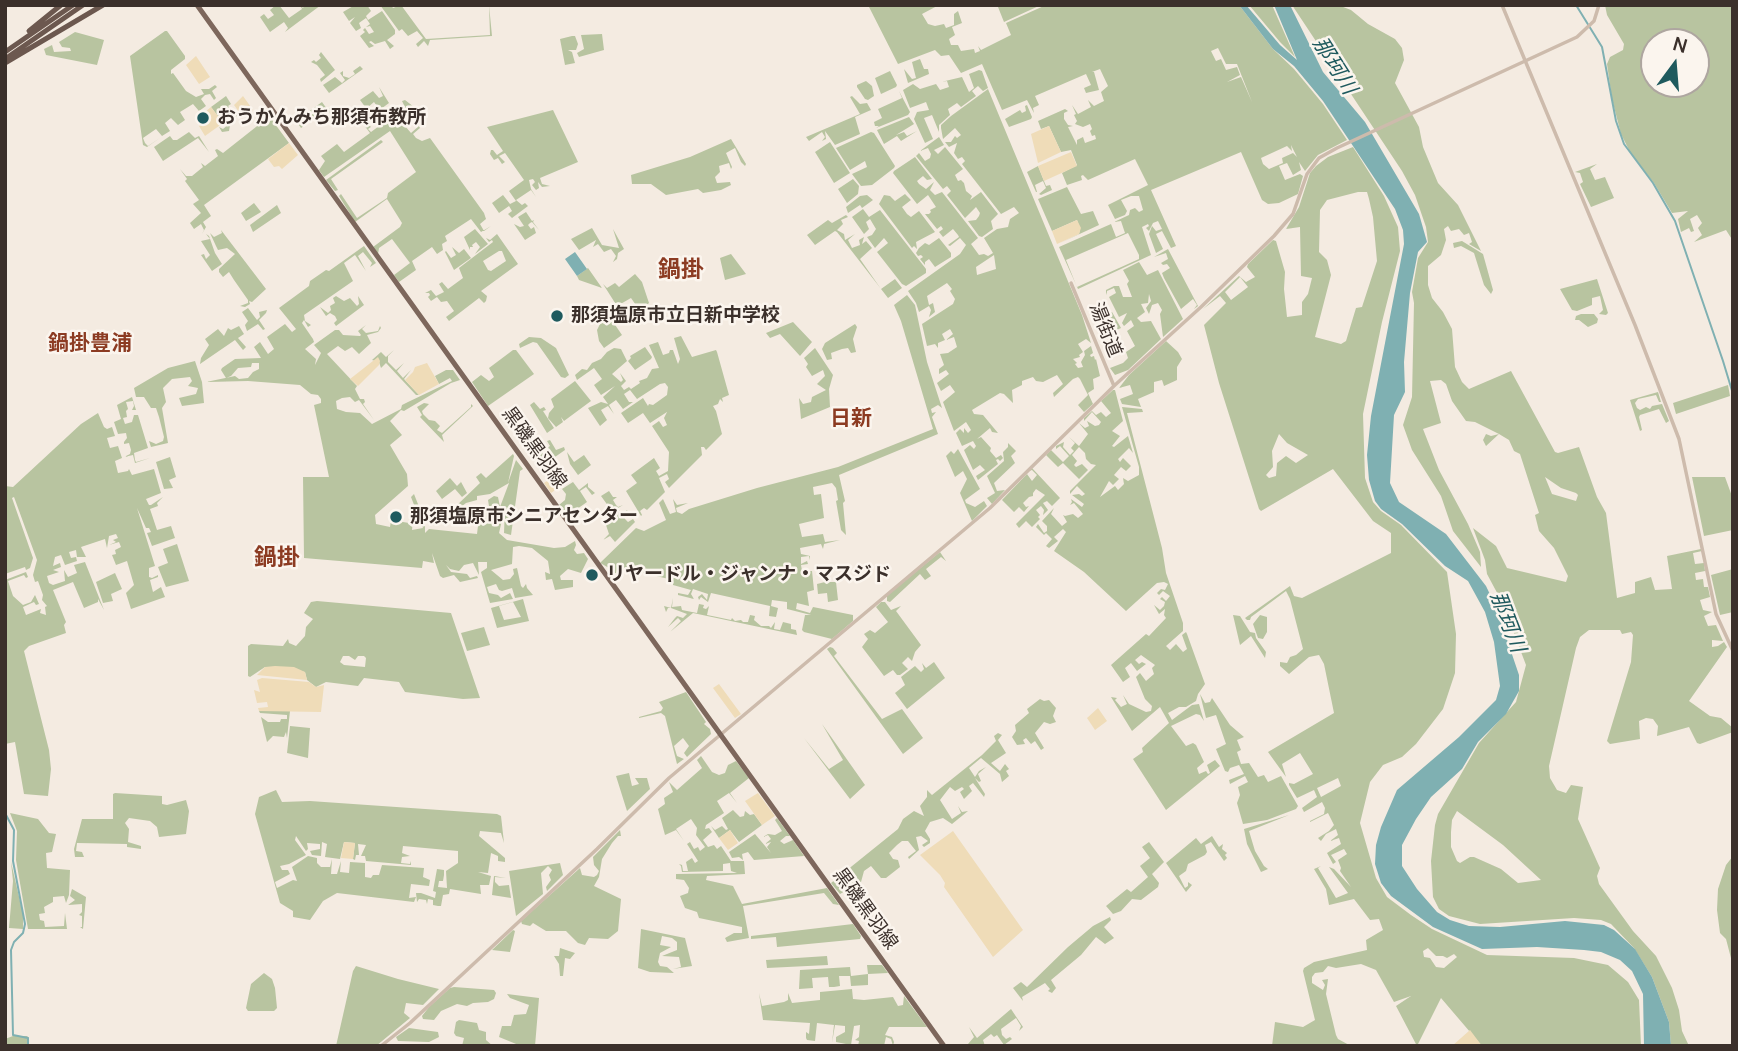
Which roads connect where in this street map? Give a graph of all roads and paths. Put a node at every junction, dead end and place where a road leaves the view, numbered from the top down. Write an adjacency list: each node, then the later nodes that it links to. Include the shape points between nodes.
1 (61, 5): 8 (highway)
2 (73, 5): 8 (highway)
3 (83, 5): 9 (highway)
4 (103, 5): 9 (highway)
5 (197, 5): 14 (main road, 黒磯黒羽線)
6 (1502, 5): 10 (street)
7 (1599, 5): 10 (street, via 1584,33)
8 (5, 52)
9 (5, 61)
10 (1525, 62): 12 (street, via 1319,158 1293,214 1274,236); 13 (street, via 1679,439 1716,614)
11 (1071, 283): 12 (street, 湯街道)
12 (1114, 386): 14 (street, via 989,509)
13 (1733, 651)
14 (720, 736): 15 (street); 16 (main road, 黒磯黒羽線)
15 (381, 1046)
16 (944, 1046)

